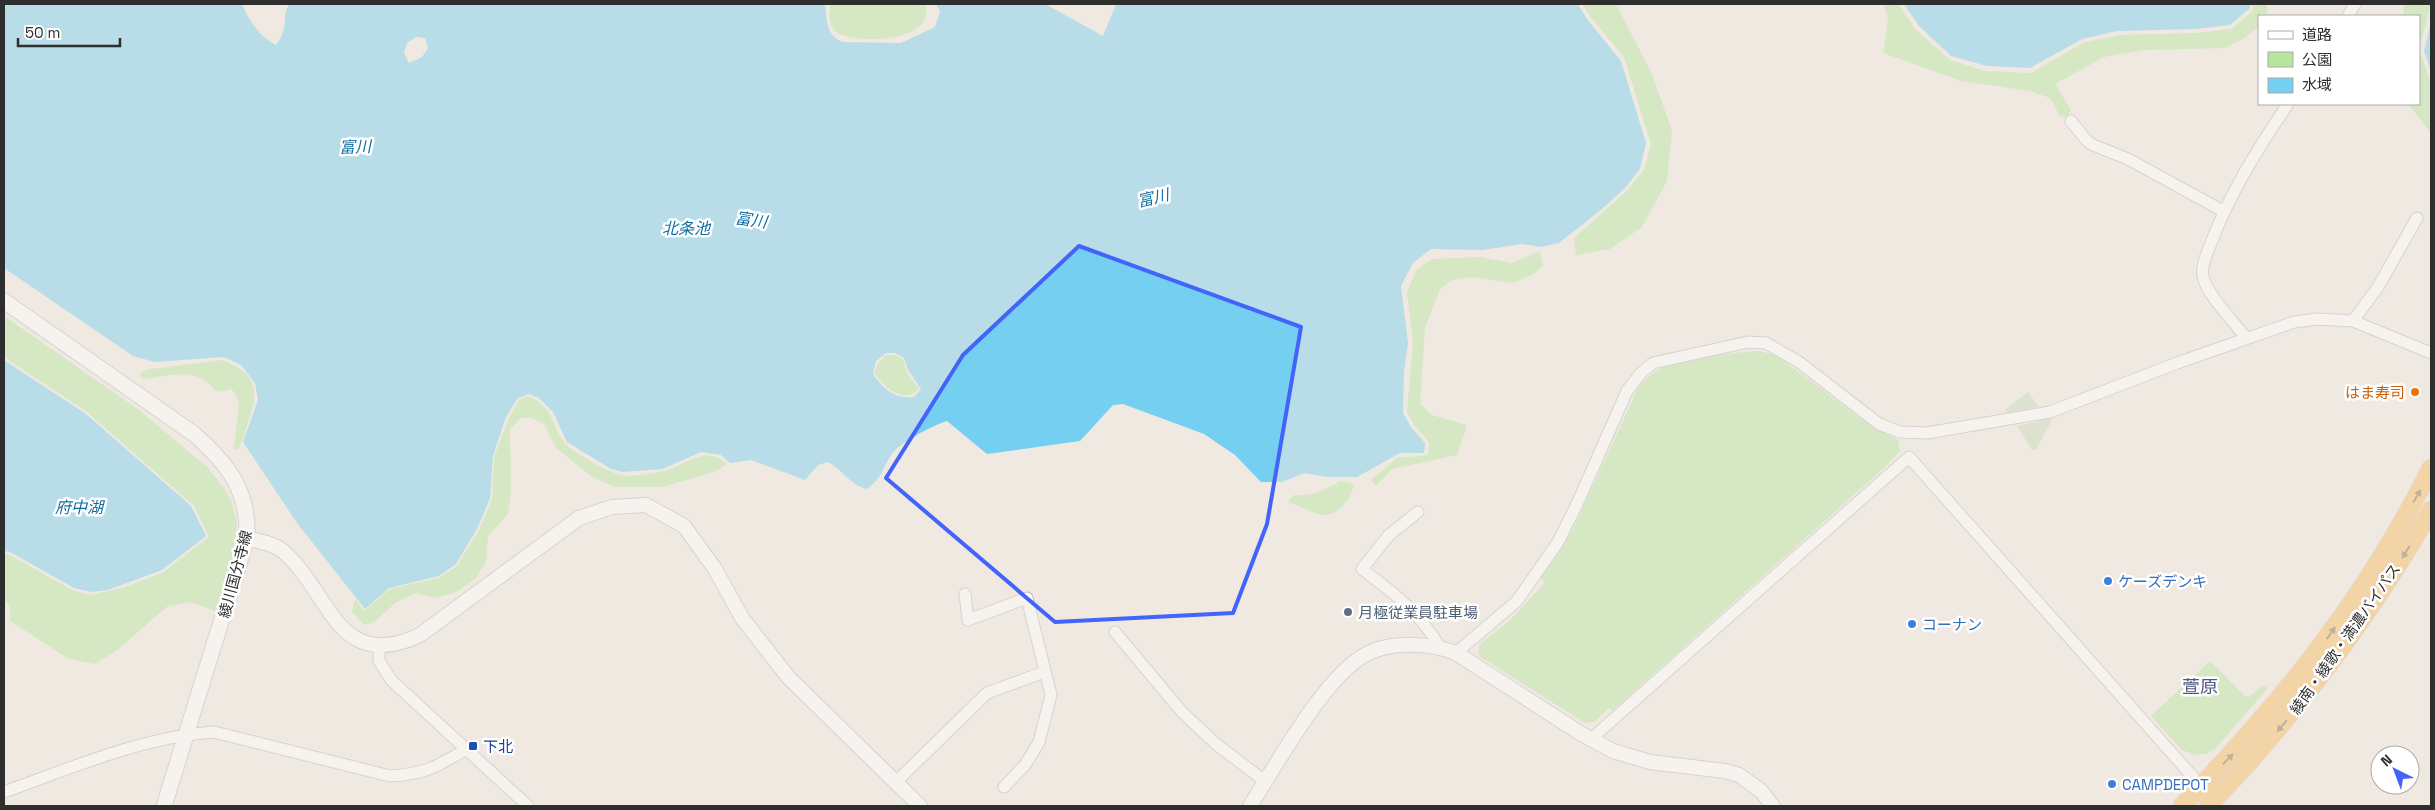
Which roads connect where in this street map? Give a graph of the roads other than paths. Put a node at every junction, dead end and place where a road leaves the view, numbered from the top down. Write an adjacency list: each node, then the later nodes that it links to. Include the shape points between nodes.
1 (2356, 4): 2 (street)
2 (2349, 15)
3 (2287, 105): 5 (street, via 2262,141)
4 (2071, 121): 5 (street, via 2093,145 2128,159)
5 (2223, 211): 9 (street, via 2203,265 2203,277)
6 (2417, 218): 8 (street, via 2378,287)
7 (4, 301): 14 (main road, 綾川国分寺線, via 210,448 238,485 245,500)
8 (2353, 321): 9 (street, via 2318,319 2294,322); 10 (street)
9 (2246, 338): 19 (street, via 2050,412 1927,434 1900,432 1879,424 1799,362 1766,343 1748,342 1653,363 1627,391 1558,542 1517,600)
10 (2431, 353)
11 (2431, 468): 26 (highway, 綾南・綾歌・満濃バイパス, one-way to 11, via 2265,717 2320,649 2372,572)
12 (2431, 510): 35 (highway, 綾南・綾歌・満濃バイパス, one-way to 35, via 2387,582 2329,666 2280,729)
13 (1418, 512): 18 (street, via 1389,535 1362,569 1401,599 1426,624)
14 (247, 538): 17 (street, via 282,550 333,618 351,636); 21 (main road, 綾川国分寺線)
15 (965, 594): 20 (street, via 968,620 1027,598)
16 (1116, 632): 25 (street, via 1182,712 1216,744)
17 (380, 646): 23 (street, via 379,661 392,682); 24 (street, via 400,644 420,635 579,518 612,507 646,505 684,526 715,569 742,618 789,678)
18 (1440, 647): 19 (street); 25 (street, via 1392,646 1372,651 1358,660 1324,693)
19 (1456, 653): 22 (street)
20 (1044, 672): 24 (street, via 987,693); 27 (street, via 1051,696 1039,742 1025,765)
21 (186, 736): 23 (street, via 214,732 390,776 414,775); 28 (street, via 143,744); 29 (main road, 綾川国分寺線)
22 (1591, 739): 26 (street, via 1909,457); 33 (street, via 1636,759 1739,775 1761,791)
23 (465, 750): 30 (street)
24 (896, 782): 31 (street)
25 (1266, 782): 32 (street)
26 (2201, 786): 34 (highway, 綾南・綾歌・満濃バイパス)
27 (1004, 787)
28 (4, 792)
29 (164, 806)
30 (528, 806)
31 (920, 806)
32 (1250, 806)
33 (1773, 806)
34 (2182, 806)
35 (2208, 806)

